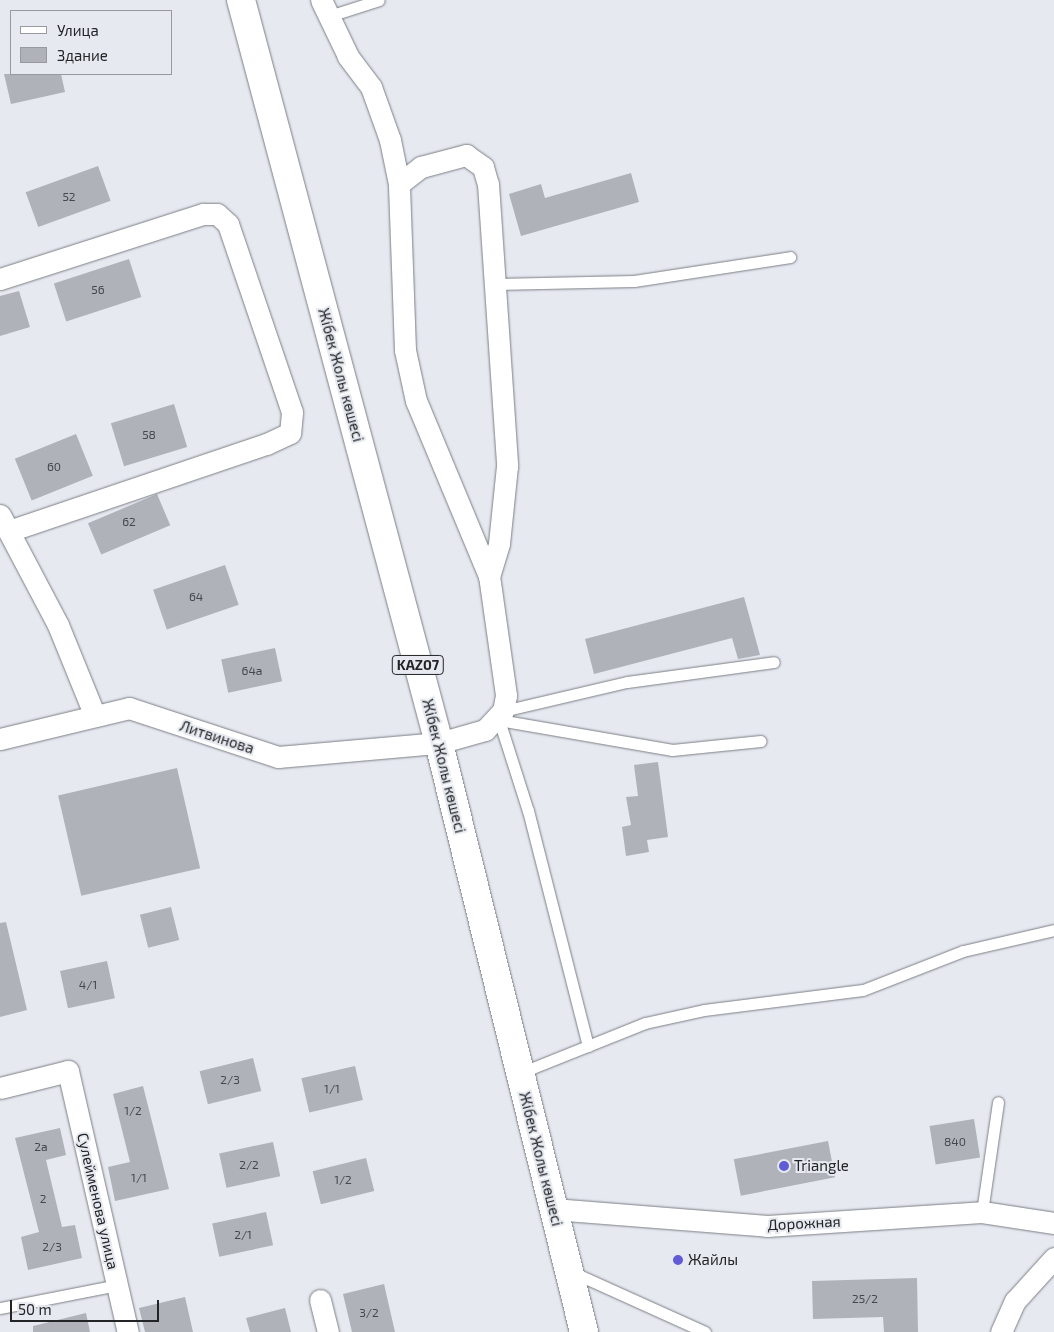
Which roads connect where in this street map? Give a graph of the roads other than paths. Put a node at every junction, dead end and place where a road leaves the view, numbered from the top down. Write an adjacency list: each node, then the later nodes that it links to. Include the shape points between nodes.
1 (242, 0): 15 (highway, Жібек Жолы көшесі / KAZ07)
2 (379, 0): 3 (lane)
3 (325, 8): 4 (street, via 348,56 371,87 390,140)
4 (399, 184): 7 (street, via 421,167 444,159 466,155 479,163 488,184); 9 (street, via 405,350 416,401)
5 (790, 257): 7 (lane, via 634,281)
6 (0, 279): 8 (street, via 203,214 216,214 228,224 292,412 290,433 266,444)
7 (496, 284): 9 (street, via 507,466 499,544)
8 (4, 523): 11 (street, via 58,625)
9 (489, 576): 12 (street, via 506,695)
10 (774, 662): 12 (lane, via 627,682)
11 (95, 716): 13 (street, Литвинова); 15 (street, Литвинова, via 129,708 278,757)
12 (501, 716): 14 (lane, via 672,750); 15 (street, Литвинова, via 485,730); 17 (lane)
13 (0, 739)
14 (761, 741)
15 (439, 743): 18 (highway, Жібек Жолы көшесі / KAZ07)
16 (1054, 930): 17 (lane, via 963,951 863,990 704,1010 644,1023)
17 (588, 1046): 18 (lane)
18 (520, 1072): 21 (highway, Жібек Жолы көшесі / KAZ07)
19 (0, 1088): 26 (street, Сулейменова улица, via 68,1071)
20 (998, 1102): 22 (lane)
21 (553, 1209): 22 (street, Дорожная, via 767,1226); 25 (highway, Жібек Жолы көшесі / KAZ07)
22 (982, 1212): 23 (street, Дорожная)
23 (1054, 1223)
24 (1054, 1258): 33 (street, via 1014,1301)
25 (568, 1270): 31 (highway, Жібек Жолы көшесі / KAZ07); 32 (lane)
26 (117, 1285): 28 (lane); 29 (street, Сулейменова улица)
27 (320, 1300): 30 (street)
28 (0, 1308)
29 (128, 1332)
30 (328, 1332)
31 (584, 1332)
32 (705, 1332)
33 (1000, 1332)

